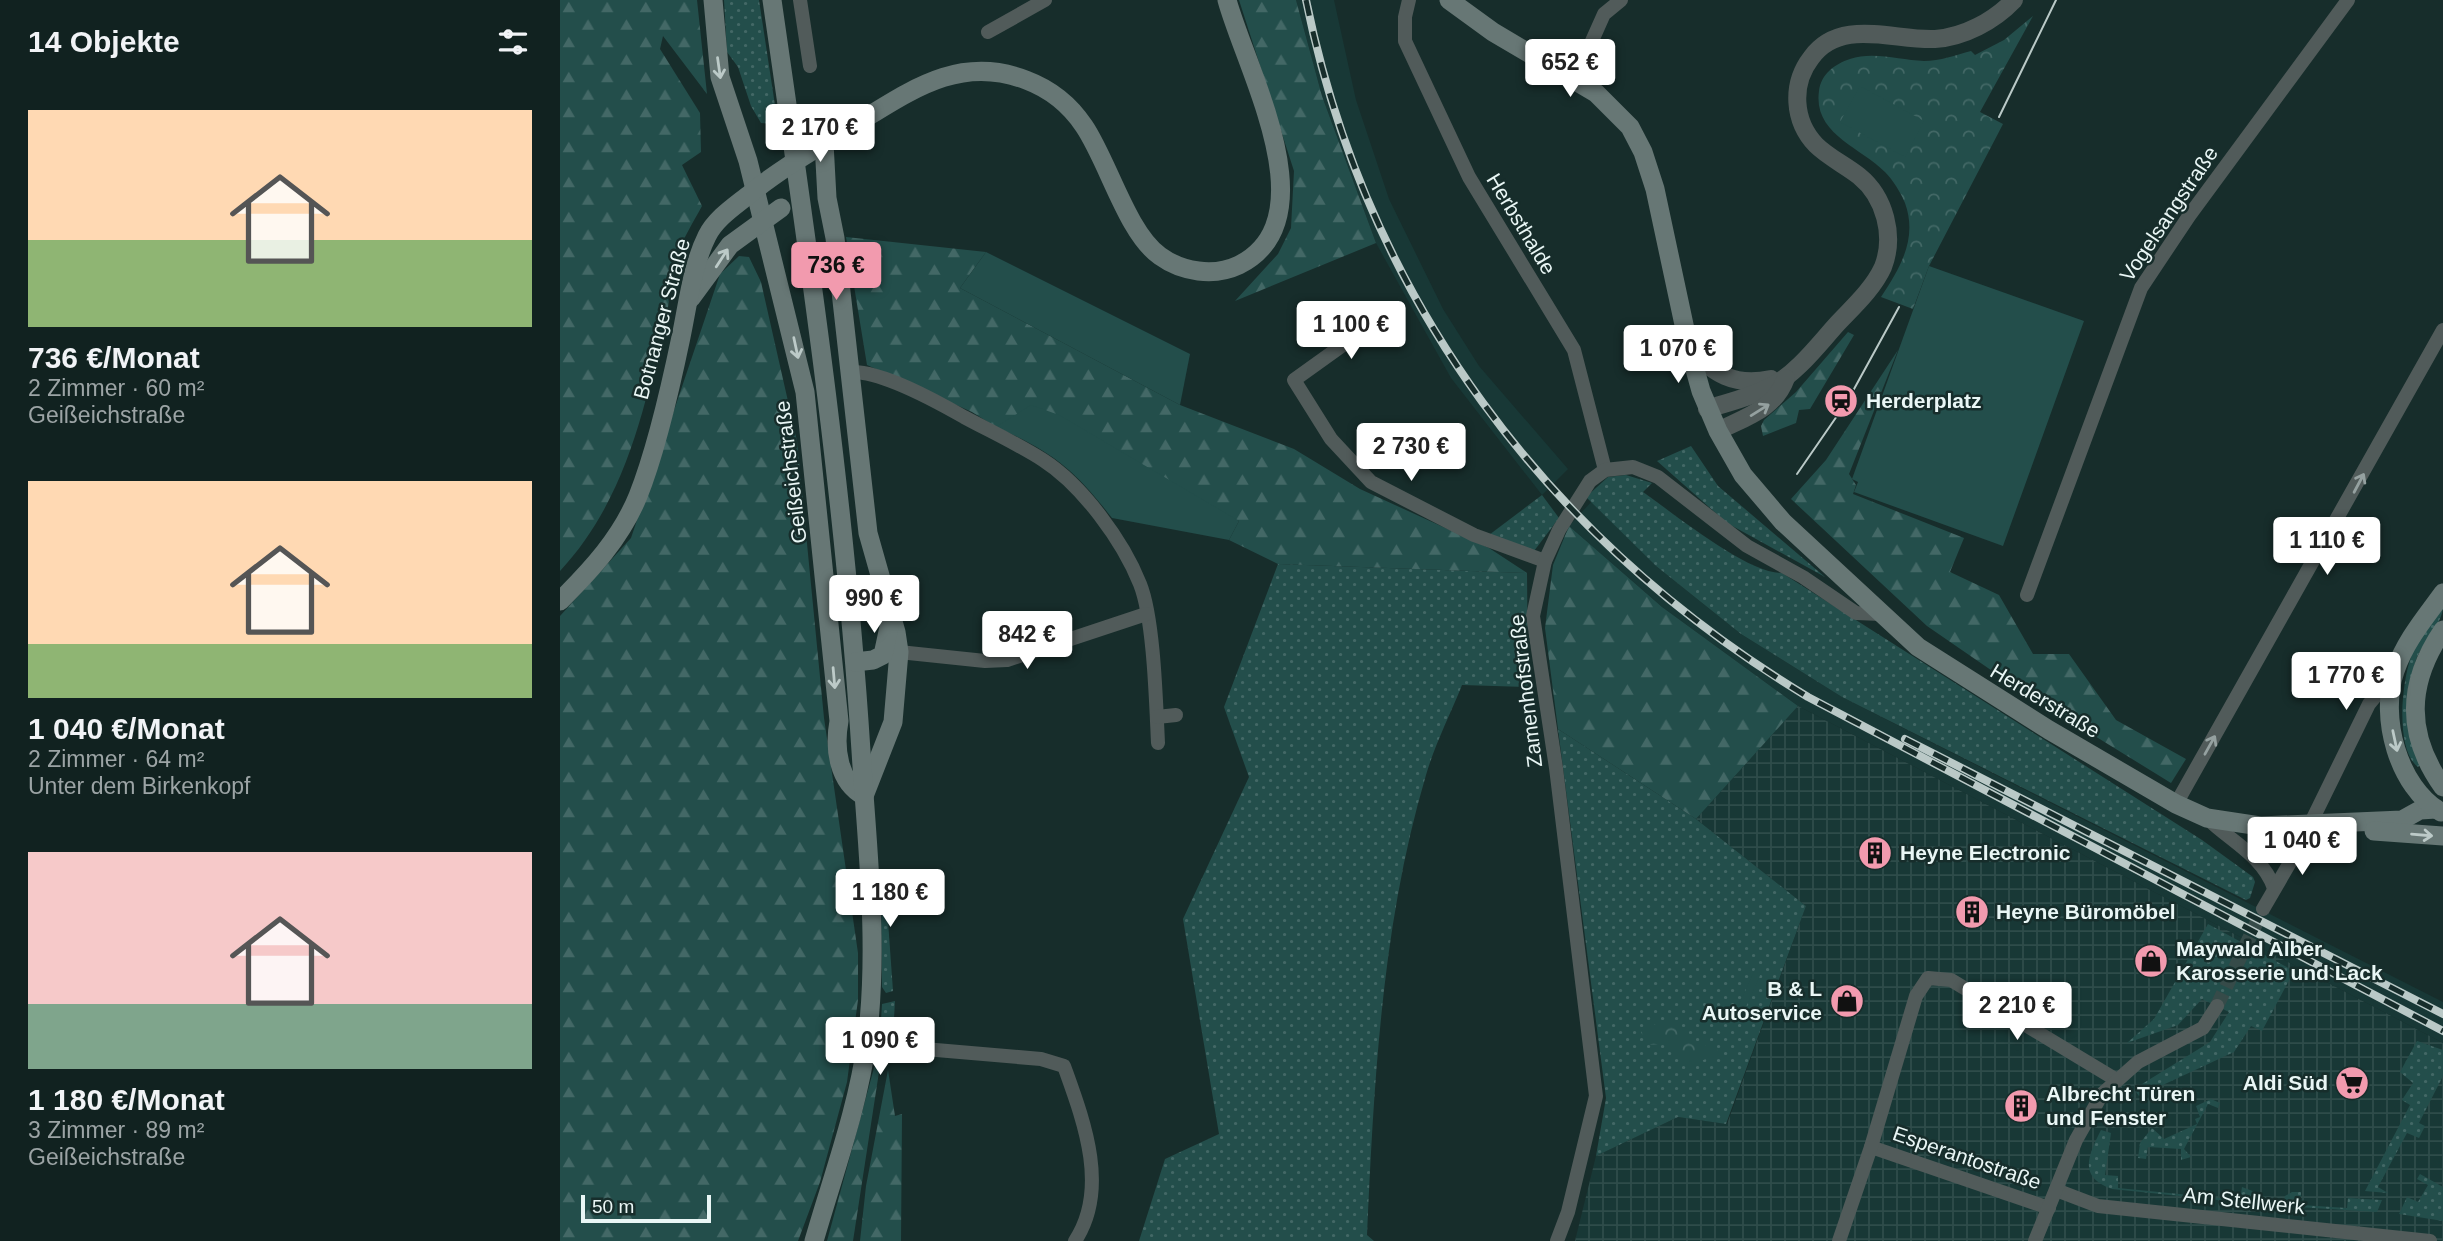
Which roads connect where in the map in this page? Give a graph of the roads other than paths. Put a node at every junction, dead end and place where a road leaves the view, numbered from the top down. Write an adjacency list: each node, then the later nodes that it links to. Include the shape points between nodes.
1 (713, 0): 16 (main road, Geißeichstraße, one-way to 16, via 720,77 743,146)
2 (772, 0): 39 (main road, via 822,342)
3 (800, 0): 12 (street)
4 (1045, 0): 11 (street)
5 (1227, 0): 14 (main road, Botnanger Straße, via 1273,139 1283,193 1269,239 1255,254 1228,269 1193,271 1157,254 1137,228 1084,126 1053,94 1013,75 976,69 952,74 918,88)
6 (1409, 0): 29 (street, Herbsthalde, via 1405,41 1469,177 1574,351)
7 (1449, 0): 13 (main road, via 1493,32)
8 (1621, 0): 13 (street, via 1604,14)
9 (2014, 0): 26 (street, via 1989,21 1947,36 1905,38 1868,33 1836,38 1822,46 1803,69 1797,101 1800,119 1818,147 1861,178 1875,195 1884,213 1889,246 1872,286)
10 (2348, 0): 32 (street, Vogelsangstraße, via 2141,288)
11 (988, 32)
12 (810, 66)
13 (1575, 79): 24 (main road, via 1614,109 1643,152 1658,199)
14 (824, 143): 15 (main road, Botnanger Straße); 17 (main road)
15 (786, 167): 16 (main road, Botnanger Straße); 17 (main road)
16 (762, 185): 18 (main road); 19 (main road, Geißeichstraße); 21 (main road, Botnanger Straße, via 716,222 706,237)
17 (827, 198): 20 (main road)
18 (781, 208): 19 (main road); 20 (main road, via 801,220)
19 (761, 221): 21 (main road, one-way to 19, via 730,245); 46 (main road, Geißeichstraße, one-way to 46, via 796,347 812,439 841,768 849,784)
20 (837, 265): 25 (main road)
21 (689, 302): 33 (main road, Botnanger Straße, via 637,499 611,545)
22 (1386, 314): 30 (street, via 1294,380 1331,439 1371,482 1474,535)
23 (2443, 330): 47 (street, one-way to 23)
24 (1689, 348): 26 (street, via 1712,370 1734,382); 27 (main road)
25 (851, 372): 34 (main road, via 868,533); 35 (street, via 873,375 957,413 1044,460 1094,509 1122,551 1141,585)
26 (1788, 374): 27 (street, via 1770,387); 28 (street, one-way to 26, via 1780,395)
27 (1707, 409): 28 (main road, Herderstraße)
28 (1718, 432): 36 (main road, Herderstraße, via 1743,475 1783,522)
29 (1605, 470): 30 (street, Zamenhofstraße, via 1590,481); 36 (street, via 1633,467 1647,471 1747,546 1856,613)
30 (1545, 561): 63 (street, Zamenhofstraße, via 1533,616 1596,1096)
31 (2443, 593): 40 (main road, via 2414,632)
32 (2027, 595)
33 (560, 601)
34 (889, 610): 38 (main road); 39 (main road, via 886,652 873,660)
35 (1146, 614): 38 (street, via 1007,660); 42 (street)
36 (1881, 614): 47 (main road, Herderstraße, via 1959,676)
37 (2443, 630): 44 (main road, via 2419,672 2416,688 2417,730)
38 (899, 652): 46 (main road, via 892,722)
39 (855, 662): 46 (main road)
40 (2393, 675): 48 (main road, one-way to 48, via 2394,741 2409,780); 51 (street, via 2369,704)
41 (1176, 715): 42 (street)
42 (1157, 718): 43 (street)
43 (1158, 743)
44 (2430, 769): 45 (main road); 48 (main road)
45 (2443, 787)
46 (864, 796): 56 (main road, via 870,942)
47 (2176, 804): 49 (main road, Herderstraße)
48 (2431, 808): 50 (main road, Herderstraße, via 2402,820)
49 (2207, 818): 51 (main road, Herderstraße, via 2260,826); 53 (street, via 2254,856)
50 (2354, 823): 51 (main road, Herderstraße); 52 (main road, one-way to 52, via 2382,833)
51 (2311, 824): 53 (street)
52 (2443, 836)
53 (2274, 888): 54 (street)
54 (2263, 909)
55 (2217, 1006): 57 (street, via 2203,1028)
56 (866, 1044): 61 (main road); 62 (street, via 1041,1059 1063,1066 1092,1168 1089,1212)
57 (2115, 1079): 58 (street, Esperantostraße, via 1951,980 1928,978 1916,996); 59 (street, via 2090,1111)
58 (1871, 1147): 60 (street, Esperantostraße); 64 (street, Esperantostraße)
59 (2056, 1190): 60 (street); 66 (street, Am Stellwerk, via 2098,1206)
60 (2049, 1208): 65 (street)
61 (814, 1241)
62 (1075, 1241)
63 (1557, 1241)
64 (1839, 1241)
65 (2035, 1241)
66 (2430, 1241)

